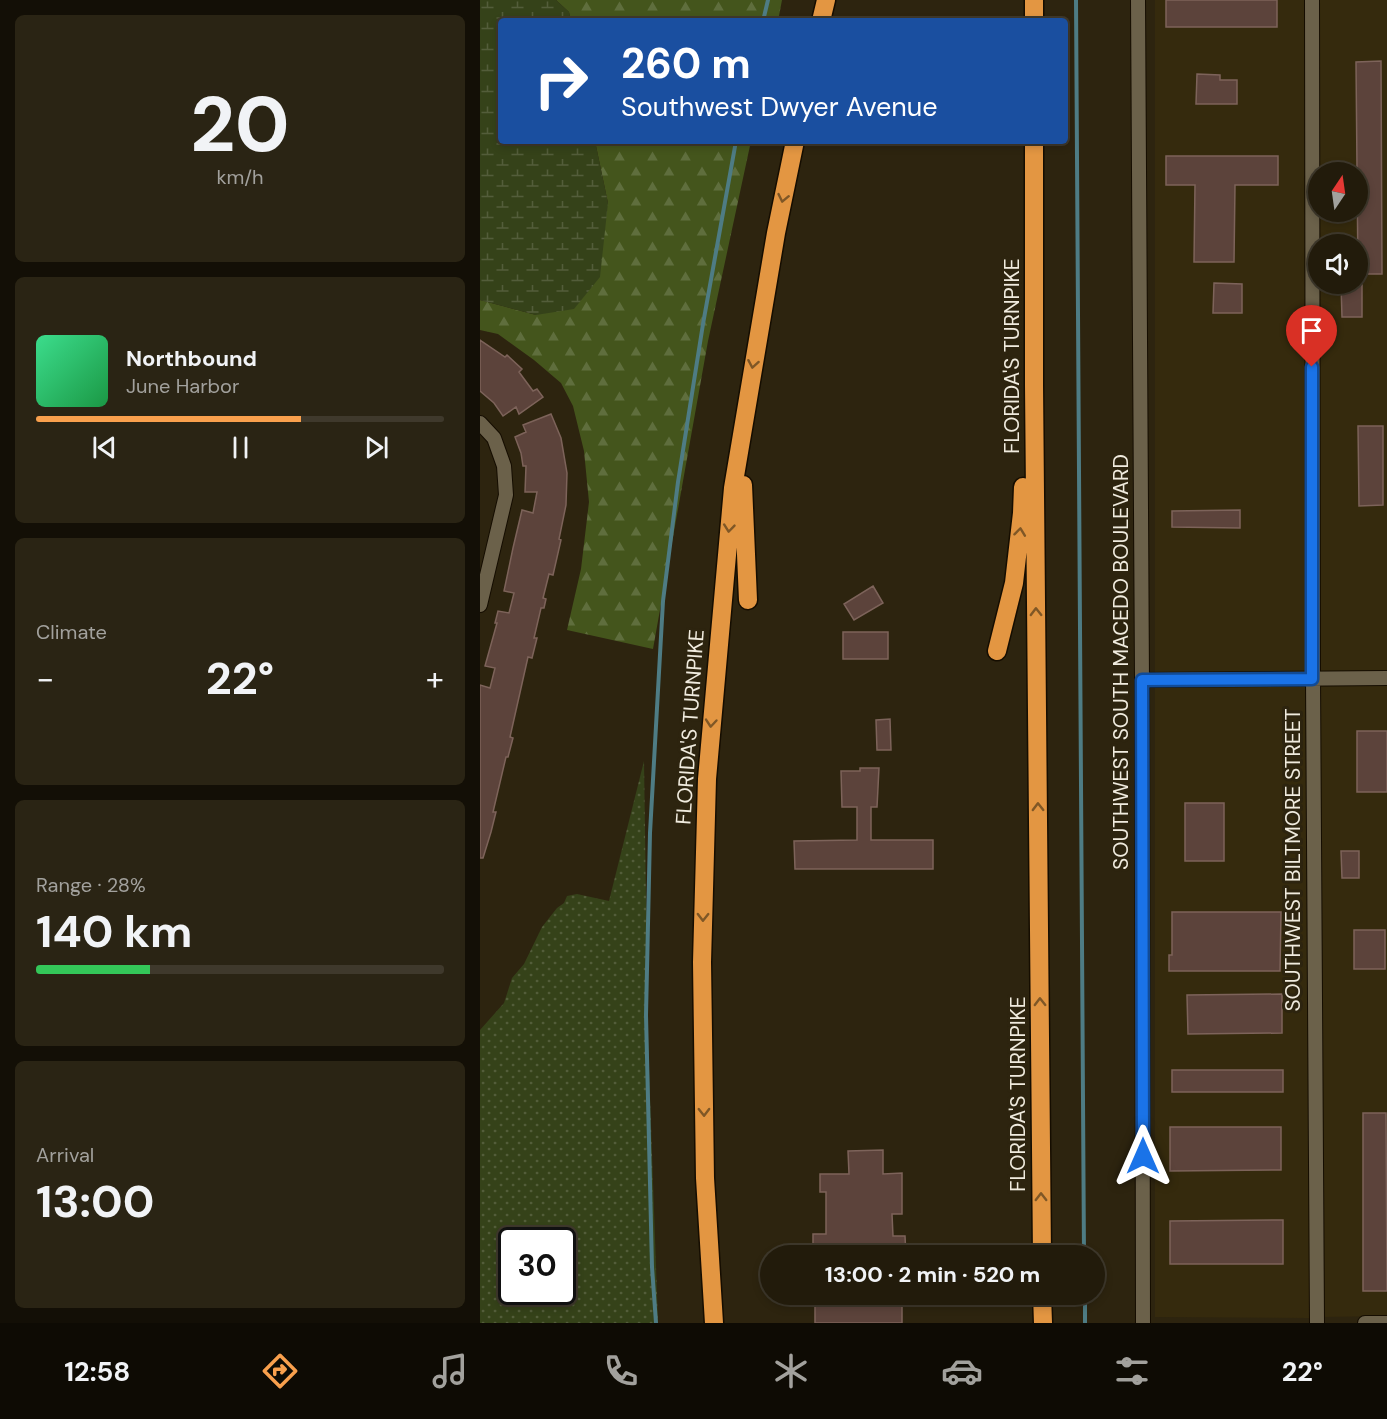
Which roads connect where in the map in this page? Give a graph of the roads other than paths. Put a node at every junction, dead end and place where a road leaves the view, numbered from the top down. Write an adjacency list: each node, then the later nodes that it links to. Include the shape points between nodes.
1 (826, 0): 5 (highway)
2 (1034, 0): 6 (highway)
3 (1138, 0): 17 (street, SOUTHWEST SOUTH MACEDO BOULEVARD)
4 (1312, 0): 16 (street, SOUTHWEST BILTMORE STREET)
5 (822, 18)
6 (1034, 18)
7 (794, 144): 10 (highway, FLORIDA'S TURNPIKE, one-way to 10)
8 (1034, 144): 9 (highway, FLORIDA'S TURNPIKE)
9 (1034, 385): 14 (highway, one-way to 9, via 1014,583 1022,513 1024,432); 18 (highway, FLORIDA'S TURNPIKE, one-way to 9)
10 (745, 408): 12 (highway, via 743,500); 20 (highway, FLORIDA'S TURNPIKE, one-way to 20, via 733,488 707,779 702,962 705,1178)
11 (480, 423): 13 (street, via 494,438 504,466 506,495)
12 (748, 600)
13 (480, 605)
14 (997, 651)
15 (1387, 678): 16 (street)
16 (1312, 679): 17 (street); 23 (street, SOUTHWEST BILTMORE STREET)
17 (1142, 680): 22 (street, SOUTHWEST SOUTH MACEDO BOULEVARD)
18 (1042, 1245)
19 (1042, 1305): 21 (highway)
20 (714, 1323)
21 (1042, 1323)
22 (1143, 1323)
23 (1317, 1323)
24 (1365, 1323): 25 (street)
25 (1387, 1323)

